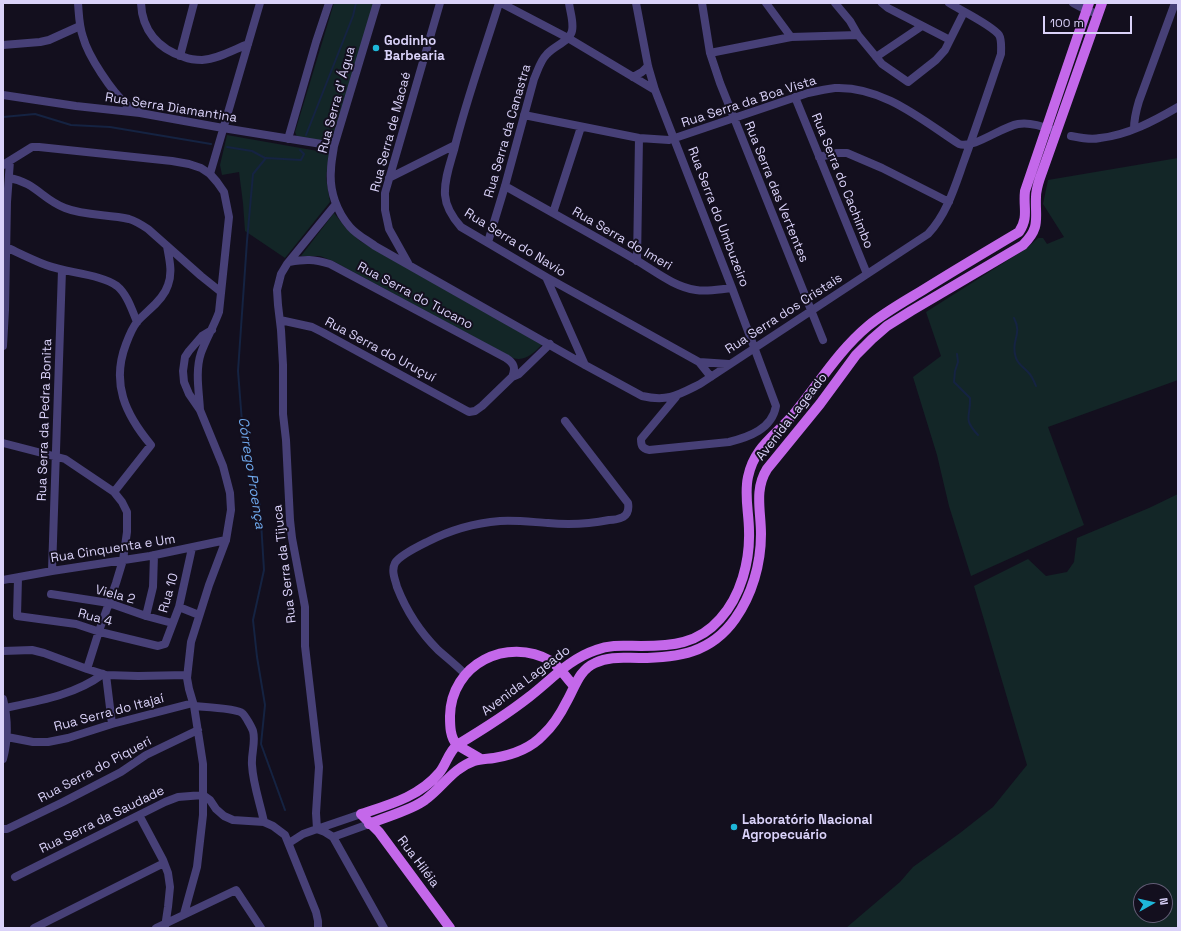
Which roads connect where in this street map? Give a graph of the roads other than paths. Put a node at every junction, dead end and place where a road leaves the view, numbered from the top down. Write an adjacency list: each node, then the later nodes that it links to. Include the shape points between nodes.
1 (78, 3): 22 (street)
2 (141, 3): 31 (street, via 148,29 155,39)
3 (194, 3): 31 (street)
4 (260, 3): 29 (street)
5 (328, 3): 48 (street)
6 (377, 3): 52 (street, Rua Serra d' Água)
7 (440, 3): 58 (street, Rua Serra de Macaé)
8 (500, 3): 26 (street); 50 (street, Rua Serra do Navio)
9 (569, 3): 26 (street, via 572,33)
10 (636, 3): 33 (street, Rua Serra do Umbuzeiro)
11 (702, 3): 30 (street, Rua Serra das Vertentes)
12 (766, 3): 25 (street)
13 (835, 3): 24 (street, via 850,20)
14 (882, 3): 23 (street)
15 (948, 3): 20 (street, Rua Serra dos Cristais)
16 (1073, 3): 19 (street)
17 (1102, 3): 21 (main road)
18 (1176, 6): 44 (street, via 1138,101)
19 (1088, 7): 21 (street); 45 (main road)
20 (964, 12): 27 (street); 51 (street, Rua Serra dos Cristais, via 989,26 999,35 1001,44 1001,54)
21 (1098, 14): 45 (main road)
22 (80, 26): 28 (street, via 49,40); 39 (street, via 91,56 104,77 127,105)
23 (922, 26): 27 (street); 32 (street)
24 (858, 36): 25 (street); 32 (street)
25 (791, 37): 30 (street)
26 (568, 38): 34 (street); 40 (street, Rua Serra da Canastra, via 546,54 541,62)
27 (950, 40): 32 (street, via 936,60 908,82)
28 (3, 44)
29 (248, 44): 31 (street, via 214,58 201,60); 43 (street)
30 (710, 53): 41 (street, Rua Serra das Vertentes)
31 (180, 56)
32 (876, 57)
33 (648, 66): 34 (street); 35 (street, Rua Serra do Umbuzeiro)
34 (633, 77): 35 (street)
35 (654, 90): 49 (street, Rua Serra do Umbuzeiro)
36 (3, 94): 39 (street, Rua Serra Diamantina)
37 (795, 97): 41 (street, Rua Serra da Boa Vista); 51 (street, Rua Serra da Boa Vista, via 835,88 870,93 896,103 960,144); 53 (street, Rua Serra do Cachimbo)
38 (1178, 106): 44 (street)
39 (140, 113): 43 (street, Rua Serra Diamantina)
40 (524, 115): 42 (street, Rua Serra da Boa Vista); 59 (street, Rua Serra da Canastra)
41 (734, 118): 49 (street, Rua Serra da Boa Vista); 78 (street, Rua Serra das Vertentes)
42 (581, 127): 47 (street, Rua Serra da Boa Vista); 63 (street)
43 (223, 128): 48 (street, Rua Serra Diamantina); 55 (street)
44 (1134, 129): 46 (street, via 1100,138 1085,139)
45 (1052, 130): 51 (street, via 1018,124 1006,127); 56 (main road)
46 (1072, 136)
47 (639, 138): 49 (street, Rua Serra da Boa Vista); 69 (street)
48 (288, 139): 52 (street, Rua Serra Diamantina)
49 (672, 139): 75 (street, Rua Serra do Umbuzeiro)
50 (455, 145): 58 (street); 66 (street, Rua Serra do Navio, via 446,179 445,195 448,206 453,219 461,227)
51 (970, 145): 61 (street, Rua Serra dos Cristais)
52 (334, 146): 62 (street, Rua Serra d' Água, via 330,170)
53 (819, 157): 61 (street, via 846,153); 73 (street, Rua Serra do Cachimbo)
54 (6, 163): 55 (street, via 32,147 39,147 172,161 201,168); 57 (street)
55 (210, 174): 76 (street, via 224,192 229,217)
56 (1035, 176): 64 (main road, via 1026,191 1025,221); 65 (main road, Avenida Lageado, via 1037,221)
57 (9, 178): 60 (street); 67 (street, via 33,186 56,204 66,208 138,223 148,228)
58 (389, 178): 71 (street, Rua Serra de Macaé, via 385,193 385,210 389,229)
59 (505, 186): 63 (street, Rua Serra do Imeri); 66 (street, Rua Serra da Canastra)
60 (5, 192): 68 (street)
61 (949, 202): 73 (street, Rua Serra dos Cristais, via 942,217 928,234)
62 (336, 204): 70 (street); 71 (street, Rua Serra d' Água, via 351,228 375,246)
63 (553, 213): 69 (street, Rua Serra do Imeri)
64 (1019, 232): 65 (main road); 114 (main road, Avenida Lageado, via 867,327 839,356 792,416 763,445 752,462 748,478 746,492 749,544 741,582 722,617 713,626 698,637 675,644 611,646 597,649 580,656)
65 (1028, 240): 118 (main road, Avenida Lageado, via 887,326 872,339 856,355 767,469 758,496 761,545 757,572 730,626 707,646 683,655 616,657 593,663 578,678)
66 (488, 242): 74 (street, Rua Serra do Navio)
67 (167, 246): 76 (street); 80 (street, via 171,269 168,285 154,306)
68 (6, 247): 72 (street); 77 (street)
69 (637, 261): 75 (street, Rua Serra do Imeri, via 684,287 706,291)
70 (289, 262): 79 (street, via 281,274 277,290); 89 (street, Rua Serra do Tucano, via 305,259 330,264 506,358 514,366)
71 (408, 264): 83 (street, Rua Serra dos Cristais)
72 (62, 270): 80 (street, via 90,275 118,286); 95 (street, Rua Serra da Pedra Bonita)
73 (866, 274): 78 (street, Rua Serra dos Cristais)
74 (546, 277): 86 (street, Rua Serra do Navio); 88 (street)
75 (732, 288): 85 (street, Rua Serra do Umbuzeiro)
76 (221, 292): 81 (street, via 219,312)
77 (4, 310): 84 (street)
78 (810, 311): 82 (street, Rua Serra das Vertentes); 85 (street, Rua Serra dos Cristais)
79 (280, 320): 89 (street, Rua Serra do Uruçuí, via 322,332 469,412 482,406); 133 (street, Rua Serra da Tijuca, via 290,520 305,607 305,646 319,767)
80 (137, 322): 96 (street, via 124,350 120,370 122,393 131,418 151,445)
81 (212, 330): 92 (street, via 199,363); 92 (street, via 202,336 185,356 184,382)
82 (823, 340)
83 (550, 344): 88 (street, Rua Serra dos Cristais); 89 (street, Rua Serra do Uruçuí, via 519,374)
84 (3, 346)
85 (755, 347): 87 (street, Rua Serra dos Cristais); 91 (street, via 776,406 770,421 754,434 729,442 643,449 641,439)
86 (699, 362): 87 (street, Rua Serra do Navio); 90 (street, Rua Serra do Navio)
87 (729, 364): 90 (street, Rua Serra dos Cristais)
88 (585, 365): 91 (street, Rua Serra dos Cristais, via 642,396 664,399)
89 (512, 377)
90 (711, 377): 91 (street, Rua Serra dos Cristais)
91 (676, 397)
92 (200, 410): 97 (street, via 223,466 230,493 231,510)
93 (565, 420): 116 (street, via 628,503 628,510 624,516 590,523 562,524 511,520 472,525 422,544 399,559 394,566 400,594 415,621 429,641)
94 (3, 443): 95 (street)
95 (55, 456): 96 (street, via 72,463); 101 (street, Rua Serra da Pedra Bonita)
96 (114, 492): 100 (street, via 127,512)
97 (226, 540): 98 (street, Rua Cinquenta e Um); 107 (street)
98 (192, 548): 99 (street, Rua Cinquenta e Um); 106 (street, Rua 10)
99 (154, 555): 100 (street, Rua Cinquenta e Um); 108 (street, via 153,587)
100 (123, 560): 101 (street, Rua Cinquenta e Um); 105 (street)
101 (52, 571): 102 (street, Rua Cinquenta e Um)
102 (18, 578): 103 (street, Rua Cinquenta e Um); 110 (street, Rua 4, via 17,616 76,624)
103 (3, 580)
104 (51, 594): 105 (street, Viela 2)
105 (109, 603): 108 (street, Viela 2); 110 (street)
106 (179, 606): 107 (street); 109 (street, Rua 10)
107 (199, 615): 117 (street, via 191,642)
108 (146, 616): 109 (street, Viela 2)
109 (172, 623): 111 (street, Rua 10)
110 (99, 631): 111 (street, Rua 4, via 158,646); 113 (street)
111 (165, 644)
112 (3, 651): 113 (street, via 32,650)
113 (87, 669): 115 (street)
114 (560, 670): 116 (main road, via 553,662 522,651 486,658); 118 (main road); 125 (main road, Avenida Lageado, via 507,714)
115 (105, 674): 117 (street); 121 (street, via 73,690 41,701); 122 (street)
116 (465, 674): 125 (main road, via 452,698 450,709 451,732)
117 (187, 675): 120 (street)
118 (574, 686): 127 (main road, Avenida Lageado, via 556,720 543,736 509,755)
119 (3, 699): 121 (street)
120 (194, 704): 122 (street, Rua Serra do Itajaí); 123 (street); 131 (street, via 236,710 242,713 248,722 254,739 253,777)
121 (5, 708): 124 (street)
122 (112, 724): 124 (street, Rua Serra do Itajaí, via 48,742)
123 (198, 730): 128 (street, via 203,764); 134 (street, Rua Serra do Piqueri, via 63,802)
124 (6, 737): 126 (street)
125 (457, 745): 127 (main road); 129 (main road, Avenida Lageado, via 440,772 417,792)
126 (3, 759)
127 (481, 759): 132 (main road, Avenida Lageado, via 459,768 419,805)
128 (203, 795): 130 (street, Rua Serra da Saudade, via 178,797); 131 (street, via 224,816 233,820); 139 (street, via 197,867)
129 (361, 814): 132 (main road, Rua Hiléia); 133 (street, Avenida Lageado)
130 (139, 815): 137 (street); 138 (street, Rua Serra da Saudade)
131 (264, 822): 136 (street, via 285,835)
132 (369, 824): 135 (street, Avenida Lageado); 146 (main road, Rua Hiléia, via 379,832)
133 (317, 828): 135 (street); 136 (street)
134 (3, 829)
135 (333, 837): 145 (street)
136 (289, 843): 144 (street, via 316,912)
137 (164, 863): 140 (street, via 170,887); 141 (street)
138 (15, 876)
139 (184, 914): 140 (street); 143 (street, via 236,890)
140 (165, 926): 142 (street)
141 (34, 928)
142 (156, 928)
143 (261, 928)
144 (318, 928)
145 (384, 928)
146 (450, 928)

